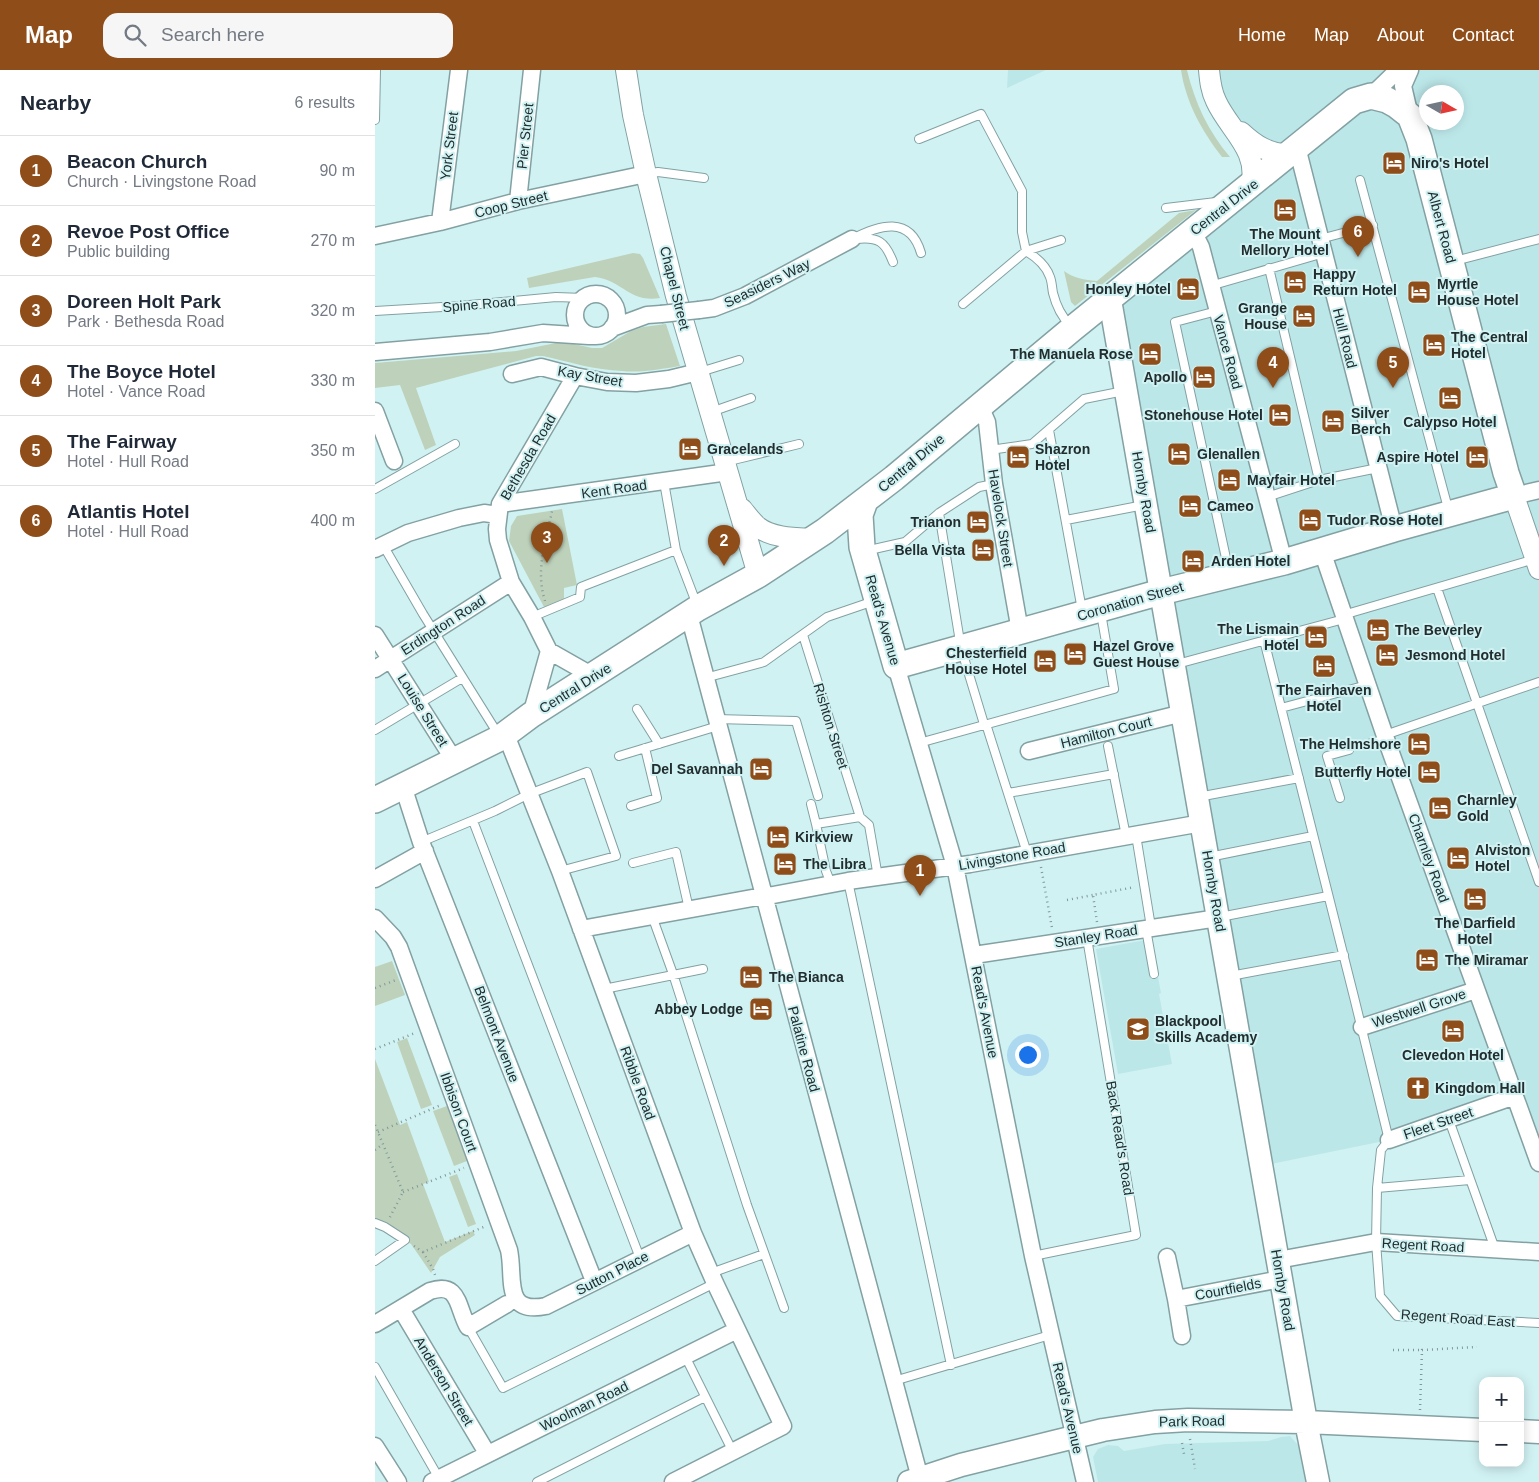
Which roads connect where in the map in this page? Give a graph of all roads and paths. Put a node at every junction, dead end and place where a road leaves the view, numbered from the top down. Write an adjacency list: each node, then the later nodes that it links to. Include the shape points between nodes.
1 (376, 70): 10 (lane)
2 (459, 70): 21 (street, York Street)
3 (532, 70): 19 (street, Pier Street)
4 (626, 70): 14 (street, Chapel Street)
5 (1209, 70): 11 (street, via 1216,102)
6 (1398, 70): 8 (street)
7 (1410, 70): 9 (street, via 1403,86)
8 (1371, 96): 9 (main road, via 1392,102); 13 (main road, Central Drive, via 1354,101)
9 (1410, 116): 32 (main road, Albert Road)
10 (375, 120)
11 (1230, 122): 13 (street, via 1263,149 1273,153); 17 (street, via 1252,160)
12 (919, 139): 29 (lane, via 981,114 1022,191 1022,232)
13 (1293, 151): 17 (main road, Central Drive); 28 (street, Hull Road)
14 (646, 174): 15 (lane, via 658,172); 19 (street, Coop Street); 48 (street, Chapel Street)
15 (704, 178)
16 (1360, 180): 22 (lane)
17 (1251, 186): 18 (main road, Central Drive)
18 (1231, 200): 20 (lane); 23 (main road, Central Drive)
19 (518, 201): 21 (street, Coop Street)
20 (1166, 208)
21 (440, 222): 24 (street, Coop Street)
22 (1373, 224): 28 (lane); 76 (lane)
23 (1193, 231): 34 (street, Vance Road, via 1199,241); 35 (main road, Central Drive)
24 (375, 236)
25 (852, 239): 30 (lane, via 870,230 894,226 915,238); 31 (lane, via 871,238 880,242 889,250); 41 (street, Seasiders Way, bridge, via 745,296 714,308)
26 (1539, 239): 32 (lane)
27 (1061, 240): 29 (lane)
28 (1322, 246): 33 (lane); 62 (street, Hull Road)
29 (1026, 251): 37 (lane); 43 (lane, via 1036,257 1051,278 1061,315)
30 (921, 253)
31 (893, 262)
32 (1451, 262): 68 (main road, Albert Road)
33 (1269, 268): 34 (lane); 63 (lane)
34 (1211, 286): 40 (street, Vance Road)
35 (1110, 300): 43 (main road, Central Drive); 51 (main road, Hornby Road)
36 (613, 304): 38 (street, Seasiders Way, via 603,296 590,295); 41 (street, Seasiders Way); 42 (street, via 617,316)
37 (963, 304)
38 (579, 305): 39 (lane, Spine Road, via 556,297); 44 (street, Seasiders Way); 45 (street, via 575,318 579,329)
39 (375, 310)
40 (1217, 311): 70 (street, Vance Road); 86 (lane, via 1175,322)
41 (654, 315): 42 (street, Seasiders Way)
42 (612, 328): 45 (street, Seasiders Way, via 602,336)
43 (1072, 329): 53 (main road, Central Drive)
44 (543, 333): 45 (street, Seasiders Way); 46 (street, Seasiders Way, via 490,342)
45 (589, 336)
46 (375, 352)
47 (739, 360): 48 (lane)
48 (698, 372): 50 (street, Kay Street, via 636,383); 54 (street, Chapel Street)
49 (512, 374): 50 (street, Kay Street, via 541,367)
50 (575, 376): 74 (street, Bethesda Road)
51 (1126, 390): 56 (lane, via 1084,399); 73 (main road, Hornby Road)
52 (751, 398): 54 (lane)
53 (977, 406): 59 (street, Havelock Street, via 986,418); 71 (main road, Central Drive)
54 (710, 412): 61 (street, Chapel Street)
55 (377, 420): 60 (street)
56 (1049, 430): 59 (lane, via 1032,444); 77 (lane)
57 (455, 444): 66 (lane)
58 (799, 444): 61 (lane)
59 (990, 450): 65 (street, Havelock Street)
60 (393, 461)
61 (727, 467): 64 (street, Kent Road); 72 (street, Chapel Street)
62 (1378, 468): 63 (lane); 78 (street, Hull Road)
63 (1319, 480): 70 (lane)
64 (664, 482): 69 (street, Kent Road); 82 (lane)
65 (994, 484): 75 (lane, via 979,487); 97 (street, Havelock Street)
66 (375, 488)
67 (1539, 490): 68 (street, Coronation Street)
68 (1514, 496): 76 (main road, Coronation Street); 85 (street, Albert Road)
69 (555, 497): 74 (street, Kent Road); 92 (path, via 540,562 541,590)
70 (1267, 497): 84 (street, Vance Road)
71 (865, 501): 79 (main road, Central Drive); 81 (main road, Read's Avenue, via 859,522)
72 (738, 503): 79 (street, Chapel Street, via 760,529 792,537); 87 (street, Chapel Street)
73 (1146, 504): 77 (lane); 90 (main road, Hornby Road)
74 (499, 510): 80 (street, Kent Road, via 408,533); 88 (street, Bethesda Road, via 498,540)
75 (939, 513): 81 (lane, via 905,542); 102 (lane)
76 (1450, 514): 78 (main road, Coronation Street)
77 (1066, 520): 94 (lane)
78 (1394, 529): 83 (main road, Coronation Street)
79 (819, 535): 81 (main road, via 849,539); 87 (main road, Central Drive)
80 (379, 547): 98 (lane)
81 (863, 549): 91 (main road, Read's Avenue)
82 (676, 550): 92 (lane, via 581,587 580,598); 93 (lane)
83 (1322, 551): 84 (main road, Coronation Street); 96 (street, Charnley Road)
84 (1284, 562): 86 (main road, Coronation Street)
85 (1538, 565): 89 (lane)
86 (1229, 574): 90 (main road, Coronation Street)
87 (758, 575): 93 (main road, Central Drive)
88 (511, 582): 95 (street, Bethesda Road); 98 (street, Erdington Road)
89 (1437, 588): 96 (lane); 114 (lane)
90 (1161, 592): 94 (main road, Coronation Street); 105 (main road, Hornby Road)
91 (876, 600): 100 (lane, via 827,617); 106 (main road, Read's Avenue)
92 (548, 610): 95 (lane)
93 (693, 611): 108 (main road, Central Drive); 110 (street, Palatine Road)
94 (1091, 612): 97 (main road, Coronation Street); 120 (lane, via 1114,689)
95 (532, 617): 103 (street, Bethesda Road)
96 (1343, 617): 101 (lane); 112 (street, Charnley Road)
97 (1020, 631): 102 (main road, Coronation Street)
98 (434, 632): 104 (street, Erdington Road); 109 (lane)
99 (375, 635): 104 (street, Louise Street)
100 (803, 635): 110 (lane, via 764,662); 143 (lane, Rishton Street)
101 (1264, 640): 105 (lane); 115 (lane)
102 (961, 648): 106 (main road, Coronation Street); 120 (lane)
103 (549, 651): 108 (street); 118 (street)
104 (391, 659): 107 (street, Erdington Road); 113 (street, Louise Street)
105 (1175, 665): 117 (main road, Hornby Road)
106 (896, 666): 124 (street, Read's Avenue)
107 (375, 669)
108 (593, 676): 118 (main road, Central Drive)
109 (462, 678): 113 (lane); 122 (lane)
110 (705, 678): 119 (street, Palatine Road)
111 (1539, 682): 114 (lane)
112 (1367, 684): 115 (lane); 123 (street, Charnley Road)
113 (419, 704): 121 (lane); 131 (street, Louise Street)
114 (1477, 704): 123 (lane); 158 (lane)
115 (1281, 708): 133 (lane)
116 (637, 709): 125 (lane)
117 (1183, 713): 128 (street, Hamilton Court); 138 (main road, Hornby Road)
118 (531, 715): 122 (main road, Central Drive)
119 (717, 722): 125 (lane); 137 (lane, via 796,721); 161 (street, Palatine Road)
120 (985, 724): 124 (lane); 135 (lane)
121 (375, 730)
122 (503, 736): 131 (main road, Central Drive); 136 (street, Ribble Road)
123 (1381, 739): 182 (street, Charnley Road)
124 (919, 743): 153 (street, Read's Avenue)
125 (659, 744): 127 (lane)
126 (1108, 746): 132 (lane)
127 (645, 748): 130 (lane); 142 (lane, via 657,798)
128 (1029, 750)
129 (1349, 750): 139 (lane, via 1327,756)
130 (619, 756)
131 (454, 760): 134 (main road, Central Drive)
132 (1114, 774): 135 (lane); 147 (lane)
133 (1299, 778): 138 (lane); 148 (lane)
134 (403, 786): 140 (main road, Central Drive); 149 (street, Belmont Avenue)
135 (1008, 793): 150 (lane)
136 (529, 794): 144 (lane); 154 (street, Ribble Road); 154 (lane, via 587,772 616,856)
137 (818, 796)
138 (1198, 797): 145 (main road, Hornby Road)
139 (1340, 798)
140 (375, 800)
141 (811, 804): 146 (lane)
142 (631, 806)
143 (860, 817): 146 (lane); 155 (lane, Rishton Street, via 869,825)
144 (473, 821): 149 (lane); 211 (lane)
145 (1202, 823): 147 (street, Livingstone Road); 151 (main road, Hornby Road)
146 (816, 824): 159 (lane)
147 (1131, 835): 150 (street, Livingstone Road); 160 (lane)
148 (1313, 836): 151 (lane); 163 (lane)
149 (423, 846): 156 (street); 215 (street, Belmont Avenue)
150 (1032, 852): 153 (street, Livingstone Road); 172 (path)
151 (1207, 857): 168 (main road, Hornby Road)
152 (633, 863): 165 (lane, via 676,852)
153 (955, 866): 155 (street, Livingstone Road); 174 (street, Read's Avenue)
154 (560, 871): 170 (street, Ribble Road)
155 (878, 877): 157 (street, Livingstone Road)
156 (375, 879)
157 (849, 881): 159 (street, Livingstone Road); 232 (lane)
158 (1539, 882)
159 (831, 884): 161 (street, Livingstone Road)
160 (1145, 885): 162 (path); 169 (lane)
161 (763, 896): 165 (street, Livingstone Road); 234 (street, Palatine Road)
162 (1093, 896): 164 (path); 171 (path)
163 (1328, 896): 168 (lane); 173 (lane)
164 (1067, 900)
165 (689, 909): 166 (street, Livingstone Road)
166 (652, 916): 170 (street, Livingstone Road); 176 (lane)
167 (375, 918): 178 (street, Ibbison Court, via 396,942)
168 (1218, 918): 169 (street, Stanley Road); 179 (main road, Hornby Road)
169 (1149, 928): 171 (street, Stanley Road); 177 (lane)
170 (581, 929): 181 (street, Ribble Road)
171 (1093, 937): 172 (street, Stanley Road); 209 (lane, Back Read's Road, via 1136,1235)
172 (1055, 943): 174 (street, Stanley Road)
173 (1344, 955): 179 (lane); 183 (lane)
174 (974, 956): 209 (street, Read's Avenue)
175 (703, 969): 176 (lane)
176 (673, 974): 181 (lane); 208 (lane)
177 (1154, 974)
178 (409, 975): 180 (path); 184 (street, Ibbison Court)
179 (1229, 976): 213 (main road, Hornby Road)
180 (375, 988)
181 (604, 989): 202 (street, Ribble Road)
182 (1476, 990): 183 (street, Westwell Grove); 186 (street, Charnley Road)
183 (1362, 1026): 191 (lane)
184 (428, 1028): 185 (path); 187 (street, Ibbison Court)
185 (375, 1049)
186 (1515, 1096): 188 (street, Fleet Street); 195 (street, Charnley Road)
187 (454, 1100): 190 (path); 194 (street, Ibbison Court)
188 (1449, 1120): 191 (street, Fleet Street); 196 (lane)
189 (375, 1125): 190 (path)
190 (378, 1132): 192 (path)
191 (1389, 1140): 197 (lane, Regent Road East, via 1381,1150)
192 (383, 1144): 193 (path); 198 (path)
193 (375, 1150)
194 (477, 1162): 198 (path); 199 (street, Ibbison Court)
195 (1539, 1163)
196 (1470, 1180): 197 (lane); 205 (lane)
197 (1377, 1188): 204 (lane, Regent Road East)
198 (403, 1192): 201 (path)
199 (499, 1221): 206 (path); 219 (street, Ibbison Court, via 512,1263 513,1294 521,1304)
200 (375, 1223): 201 (lane)
201 (385, 1227): 203 (lane)
202 (693, 1233): 211 (street, Sutton Place); 214 (street, Ribble Road)
203 (405, 1240): 206 (path); 212 (lane)
204 (1377, 1242): 205 (street, Regent Road); 213 (street, Regent Road); 222 (lane, Regent Road East, via 1380,1296 1397,1316)
205 (1495, 1249): 207 (street, Regent Road)
206 (423, 1252): 216 (path, via 433,1269)
207 (1539, 1252)
208 (765, 1254): 214 (lane); 221 (lane)
209 (1033, 1256): 226 (street, Read's Avenue)
210 (1167, 1257): 217 (street, Courtfields)
211 (640, 1258): 215 (street, Sutton Place)
212 (375, 1261)
213 (1279, 1270): 217 (street, Courtfields); 236 (main road, Hornby Road)
214 (713, 1278): 224 (lane, via 503,1388); 225 (street, Ribble Road)
215 (594, 1281): 219 (street, Sutton Place, via 547,1306)
216 (438, 1288): 220 (street); 224 (street, via 446,1289 455,1296)
217 (1176, 1299): 227 (street, Courtfields)
218 (507, 1304): 224 (street)
219 (529, 1307)
220 (401, 1308): 223 (street); 246 (street, Anderson Street)
221 (784, 1308)
222 (1539, 1323)
223 (375, 1324)
224 (469, 1327)
225 (737, 1330): 231 (street, Woolman Road); 245 (street, Ribble Road, via 783,1426)
226 (1050, 1335): 232 (lane); 241 (street, Read's Avenue)
227 (1181, 1336)
228 (1477, 1347): 230 (path)
229 (1393, 1350): 230 (path)
230 (1422, 1350): 237 (path)
231 (685, 1356): 235 (lane); 246 (street, Woolman Road)
232 (951, 1365): 234 (lane)
233 (375, 1367): 249 (lane)
234 (893, 1381): 250 (street, Palatine Road)
235 (705, 1397): 245 (lane); 252 (lane)
236 (1306, 1422): 237 (main road, Park Road); 241 (main road, Park Road, via 1173,1421); 255 (main road, Hornby Road)
237 (1419, 1427): 238 (main road, Park Road)
238 (1479, 1430)
239 (1524, 1431): 240 (main road)
240 (1539, 1432)
241 (1075, 1436): 250 (main road, Park Road, via 961,1465); 254 (street, Read's Avenue)
242 (1182, 1443): 247 (path)
243 (1190, 1443): 248 (path)
244 (375, 1446): 251 (street)
245 (733, 1452): 253 (street)
246 (487, 1454): 249 (street, Woolman Road)
247 (1184, 1454)
248 (1195, 1469)
249 (438, 1481)
250 (917, 1481)
251 (398, 1482)
252 (537, 1482)
253 (673, 1482)
254 (1085, 1482)
255 (1318, 1482)

